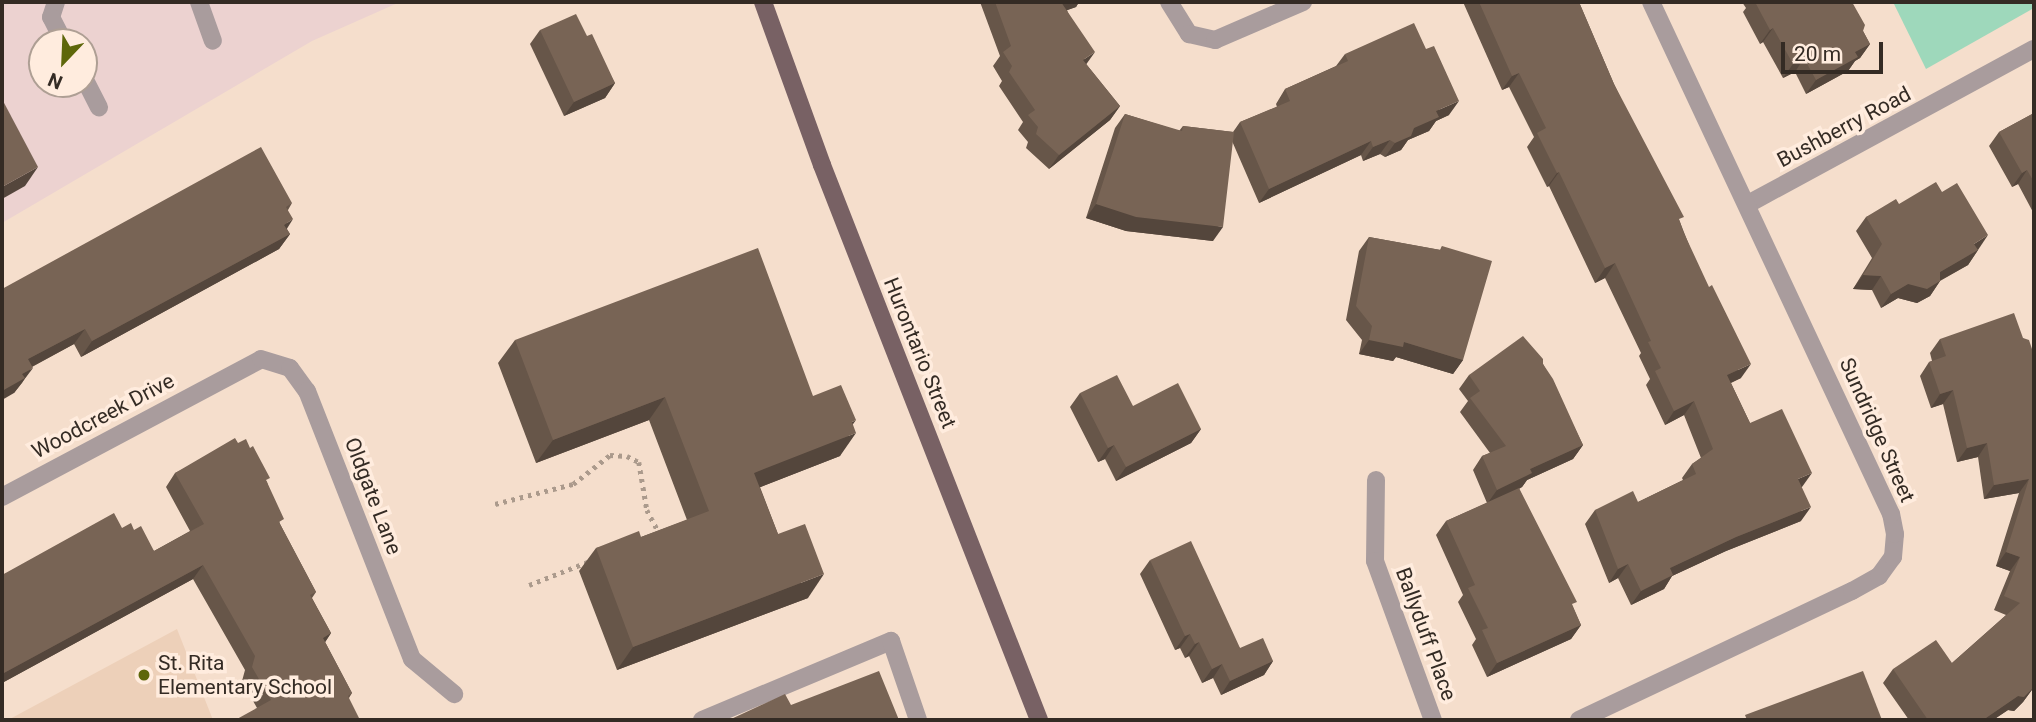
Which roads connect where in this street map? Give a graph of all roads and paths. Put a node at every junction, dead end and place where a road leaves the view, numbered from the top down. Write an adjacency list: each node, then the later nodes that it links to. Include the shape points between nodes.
1 (56, 2): 7 (street, via 51,17)
2 (198, 2): 8 (street)
3 (763, 2): 23 (main road, Hurontario Street)
4 (1169, 2): 5 (street, via 1189,34 1214,40)
5 (1303, 2)
6 (1651, 2): 12 (street, Sundridge Street)
7 (57, 28)
8 (213, 41)
9 (2034, 49): 12 (street, Bushberry Road)
10 (94, 98): 11 (street)
11 (99, 107)
12 (1748, 204): 25 (street, Sundridge Street, via 1891,514 1893,557 1879,576 1852,591)
13 (226, 375): 15 (street, Woodcreek Drive); 20 (street, Oldgate Lane, via 261,359 290,368 307,391 412,659)
14 (1376, 480): 24 (street, Ballyduff Place, via 1375,561)
15 (2, 496)
16 (495, 503): 17 (path, via 573,484 610,456 627,456 639,462 647,510 663,538)
17 (650, 542)
18 (599, 557): 19 (path)
19 (529, 585)
20 (454, 694)
21 (702, 720): 22 (street, via 891,640)
22 (918, 720)
23 (1039, 720)
24 (1433, 720)
25 (1579, 720)

